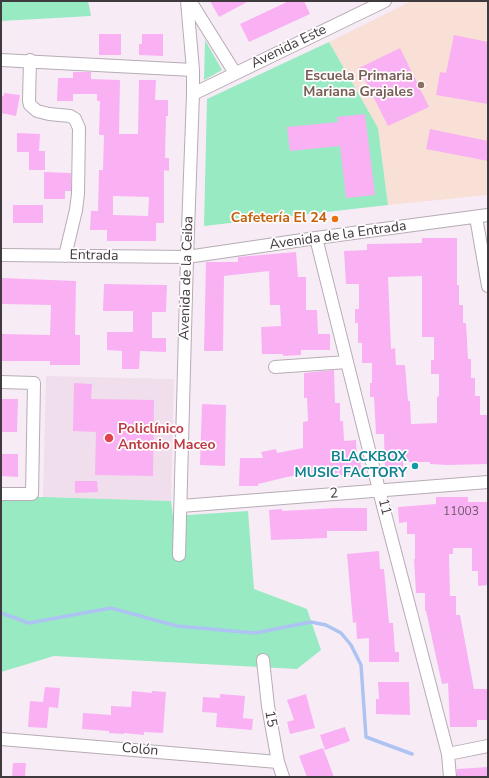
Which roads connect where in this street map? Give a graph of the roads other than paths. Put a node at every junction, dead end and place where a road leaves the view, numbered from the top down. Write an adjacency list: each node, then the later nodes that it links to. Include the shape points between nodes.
1 (188, 1): 5 (street, Avenida de la Ceiba); 6 (street, Avenida de la Ceiba)
2 (385, 1): 6 (street, Avenida Este)
3 (1, 60): 4 (street)
4 (30, 60): 5 (street); 11 (street, via 30,105 43,112 70,116 75,119 79,128 78,199)
5 (193, 70): 7 (street, Avenida de la Ceiba)
6 (235, 74): 7 (street, Avenida Este)
7 (193, 94): 12 (street, Avenida de la Ceiba)
8 (482, 216): 9 (street, Avenida de la Entrada); 13 (street)
9 (316, 238): 12 (street, Avenida de la Entrada); 14 (street, 11)
10 (1, 255): 11 (street, Entrada)
11 (65, 256): 12 (street, Entrada)
12 (187, 257): 20 (street, Avenida de la Ceiba)
13 (488, 286)
14 (347, 362): 15 (street); 18 (street, 11)
15 (276, 367)
16 (1, 382): 19 (street, via 34,383 32,494)
17 (488, 482): 18 (street, 2)
18 (380, 491): 20 (street, 2); 25 (street, 11)
19 (1, 494)
20 (181, 506): 21 (street, Avenida de la Ceiba)
21 (179, 555)
22 (263, 660): 26 (street, 15)
23 (1, 739): 26 (street, Colón)
24 (488, 746): 25 (street)
25 (448, 754): 28 (street, 11)
26 (278, 762): 27 (street, 15)
27 (283, 777)
28 (450, 777)

